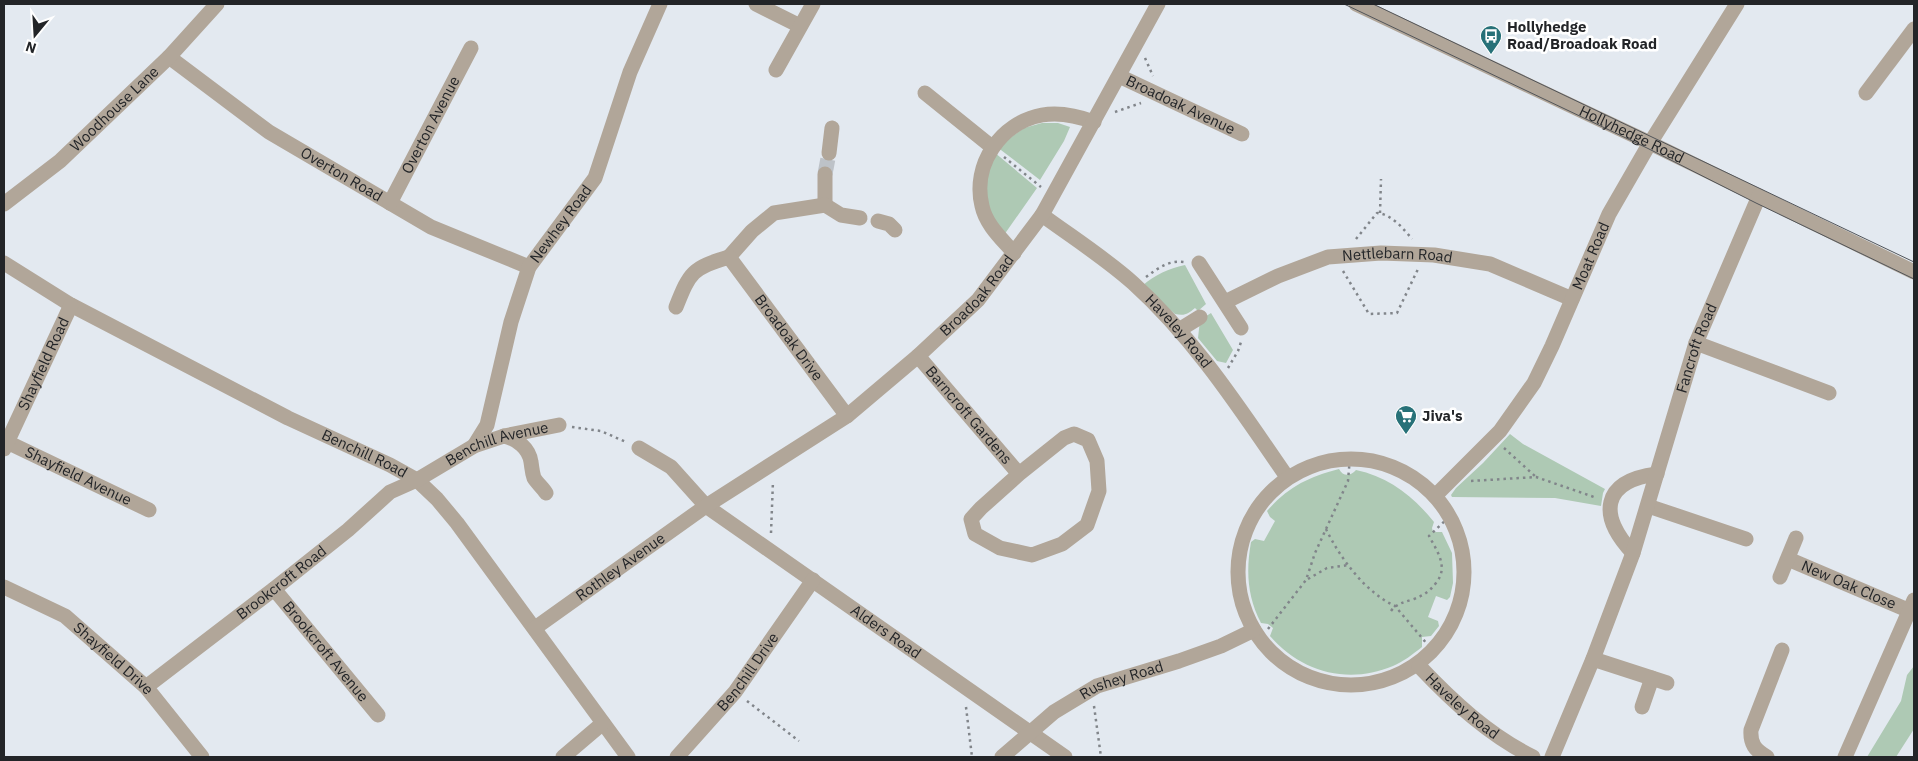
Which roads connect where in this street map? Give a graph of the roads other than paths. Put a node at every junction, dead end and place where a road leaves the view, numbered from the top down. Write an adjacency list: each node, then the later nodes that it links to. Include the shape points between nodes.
1 (217, 4): 11 (street, Woodhouse Lane)
2 (660, 4): 35 (street, Newhey Road, via 630,72 595,178)
3 (756, 4): 8 (street)
4 (813, 4): 8 (street)
5 (1158, 4): 13 (street, Broadoak Road)
6 (1356, 4): 19 (street, Hollyhedge Road)
7 (1737, 4): 19 (street, Moat Road)
8 (800, 26): 12 (street)
9 (1914, 29): 15 (street)
10 (471, 48): 24 (street, Overton Avenue)
11 (168, 58): 24 (street, Overton Road, via 269,132); 25 (street, Woodhouse Lane, via 60,161)
12 (776, 70)
13 (1119, 76): 16 (street, Broadoak Road); 18 (street, Broadoak Avenue)
14 (925, 93): 20 (street)
15 (1866, 93)
16 (1094, 122): 20 (street, via 1061,114 1042,115 1023,121); 27 (street, Broadoak Road)
17 (832, 128): 21 (street)
18 (1242, 134)
19 (1650, 143): 23 (street, Hollyhedge Road); 37 (street, Moat Road, via 1609,214)
20 (992, 147): 31 (street, via 985,160 981,180 982,207 987,221)
21 (829, 153)
22 (825, 174): 26 (street)
23 (1759, 196): 36 (street, Hollyhedge Road); 44 (street, Fancroft Road)
24 (390, 203): 35 (street, Overton Road, via 431,227)
25 (4, 204)
26 (824, 205): 28 (street, via 841,215); 32 (street, via 774,213 752,231)
27 (1042, 215): 31 (street, Broadoak Road); 43 (street, Haveley Road, via 1135,285)
28 (860, 218)
29 (878, 221): 30 (street)
30 (895, 230)
31 (1014, 253): 45 (street, Broadoak Road, via 978,300)
32 (729, 258): 40 (street, via 703,264 687,280); 47 (street, Broadoak Drive)
33 (4, 263): 39 (street, Benchill Road)
34 (1199, 263): 38 (street)
35 (529, 267): 51 (street, Newhey Road, via 511,322 487,425)
36 (1912, 270)
37 (1572, 299): 38 (street, Nettlebarn Road, via 1490,264 1424,254 1381,253 1328,257 1278,276); 58 (street, Moat Road, via 1534,383 1516,409 1494,438)
38 (1225, 302): 42 (street)
39 (71, 305): 50 (street, Shayfield Road); 56 (street, Benchill Road, via 288,418)
40 (676, 307)
41 (1200, 317): 43 (street)
42 (1241, 328)
43 (1179, 330): 55 (street, Haveley Road)
44 (1696, 343): 46 (street); 54 (street, Fancroft Road)
45 (918, 356): 47 (street, Broadoak Road); 53 (street, Barncroft Gardens)
46 (1828, 393)
47 (848, 416): 59 (street, Broadoak Road)
48 (559, 425): 49 (street, Benchill Avenue)
49 (504, 436): 51 (street, Benchill Avenue); 57 (street, via 525,447 535,478)
50 (6, 446): 61 (street, Shayfield Avenue)
51 (474, 446): 56 (street, Benchill Avenue)
52 (639, 448): 59 (street, via 671,467)
53 (1019, 474): 53 (street, Barncroft Gardens, via 971,519 975,534 1000,548 1032,555 1062,544 1087,525 1098,491 1097,462 1088,440 1074,434 1064,438)
54 (1657, 474): 60 (street, Fancroft Road); 64 (street, via 1629,480 1611,502 1613,527)
55 (1287, 476): 58 (street, Haveley Road, via 1324,461 1350,457 1377,460 1397,468); 72 (street, Haveley Road, via 1272,488 1256,510 1240,544 1239,588 1242,603)
56 (417, 480): 69 (street, Brookcroft Road, via 390,492); 71 (street, Benchill Road, via 457,523)
57 (546, 493)
58 (1434, 496): 75 (street, Haveley Road, via 1459,539 1463,556 1462,588 1449,628)
59 (706, 506): 67 (street, Alders Road); 71 (street, Rothley Avenue)
60 (1648, 506): 62 (street); 64 (street, Fancroft Road)
61 (149, 510)
62 (1746, 538)
63 (1796, 538): 65 (street)
64 (1633, 553): 74 (street, Fancroft Road)
65 (1788, 559): 66 (street); 70 (street, New Oak Close)
66 (1780, 577)
67 (814, 580): 82 (street, Alders Road); 86 (street, Benchill Drive, via 735,692)
68 (4, 588): 78 (street, Shayfield Drive, via 65,616)
69 (274, 589): 78 (street, Brookcroft Road); 80 (street, Brookcroft Avenue)
70 (1912, 605): 92 (street)
71 (536, 628): 81 (street, Benchill Road)
72 (1257, 633): 75 (street, Haveley Road, via 1272,652 1294,669 1332,684 1350,686 1388,681); 82 (street, Rushey Road, via 1091,690 1054,712)
73 (1782, 650): 91 (street, via 1750,741 1756,751)
74 (1594, 659): 76 (street); 90 (street, Fancroft Road)
75 (1419, 666): 89 (street, Haveley Road, via 1478,723)
76 (1652, 678): 77 (street); 79 (street)
77 (1667, 683)
78 (146, 687): 83 (street, Shayfield Drive)
79 (1642, 707)
80 (378, 715)
81 (603, 723): 84 (street); 85 (street, Benchill Road)
82 (1030, 733): 87 (street, Rushey Road); 88 (street, Alders Road)
83 (202, 757)
84 (563, 757)
85 (628, 757)
86 (677, 757)
87 (1002, 757)
88 (1065, 757)
89 (1533, 757)
90 (1552, 757)
91 (1767, 757)
92 (1845, 757)

